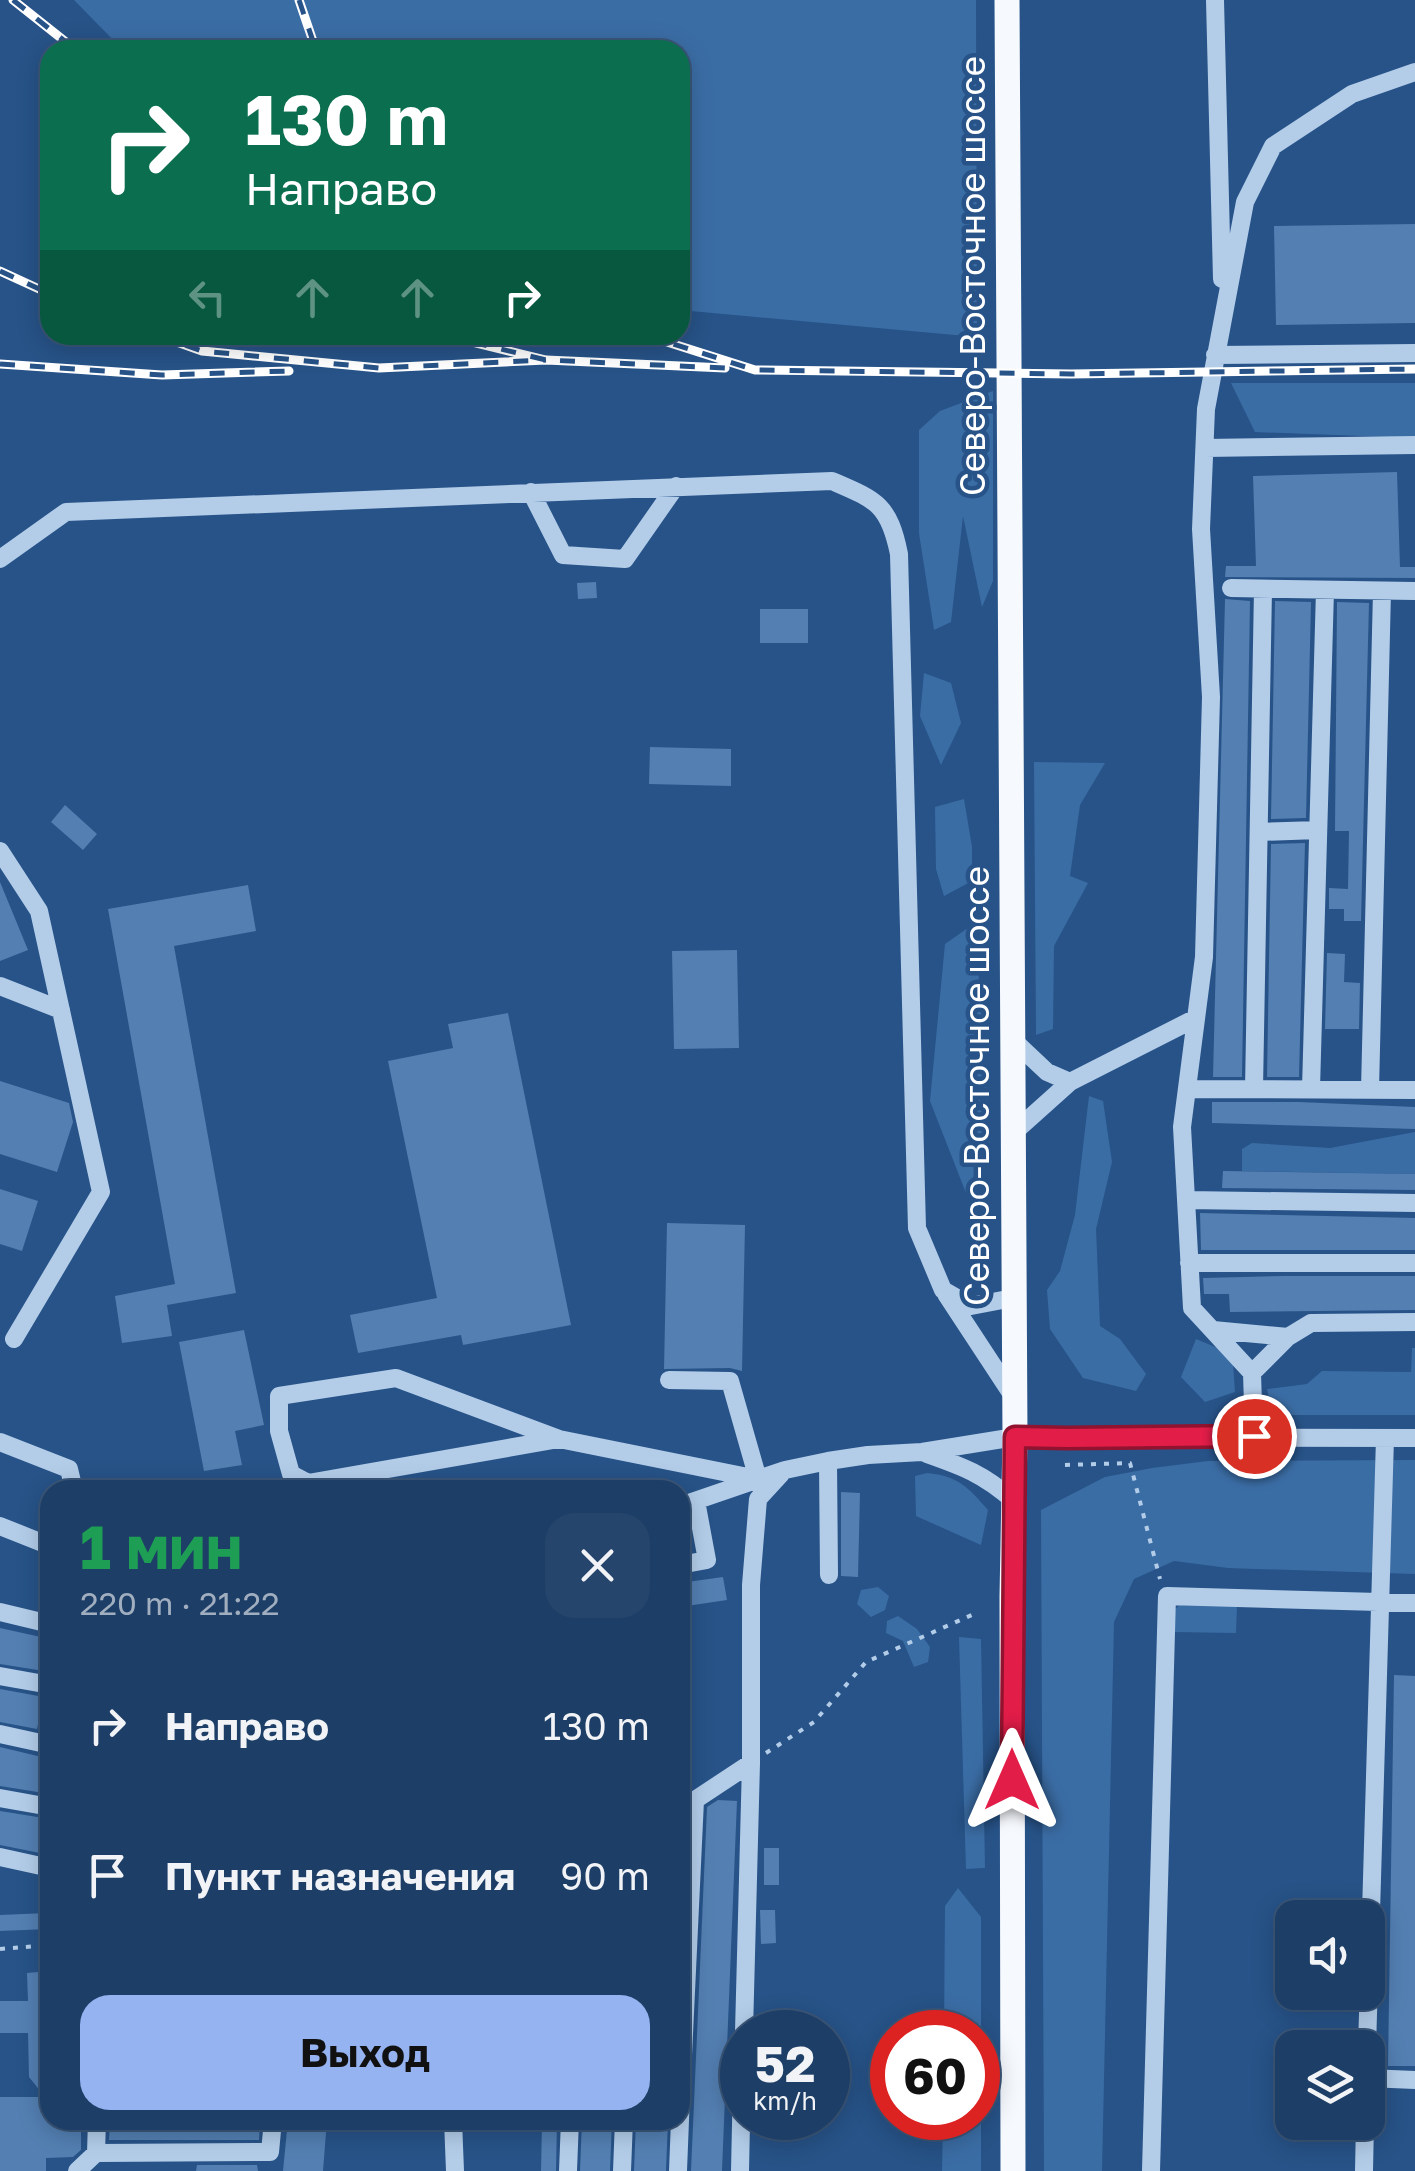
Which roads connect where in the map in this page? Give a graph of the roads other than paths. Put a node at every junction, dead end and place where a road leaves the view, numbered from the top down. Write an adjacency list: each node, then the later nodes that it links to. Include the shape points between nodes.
1 (1007, 0): 23 (main road, Северо-Восточное шоссе)
2 (1215, 0): 4 (street)
3 (1415, 72): 4 (street, via 1352,94 1273,146 1245,202)
4 (1223, 315): 6 (street)
5 (1415, 354): 6 (street)
6 (1215, 355): 8 (street)
7 (1415, 446): 8 (street)
8 (1205, 448): 22 (street, via 1201,528 1212,697)
9 (676, 486): 10 (street); 10 (street, via 625,558 563,555); 35 (street, via 832,480 871,498 893,524 899,554 916,1228)
10 (531, 492): 11 (street, via 66,512)
11 (0, 559)
12 (1230, 588): 13 (street)
13 (1263, 589): 14 (street); 18 (street)
14 (1325, 590): 15 (street); 17 (street)
15 (1382, 591): 16 (street); 28 (street)
16 (1415, 591)
17 (1318, 830): 18 (street); 27 (street)
18 (1259, 832): 26 (street)
19 (0, 850): 21 (street, via 39,911)
20 (0, 986): 21 (street)
21 (61, 1010): 40 (street, via 101,1192)
22 (1196, 1018): 24 (street); 25 (street)
23 (1012, 1039): 24 (street, via 1046,1072); 30 (main road, Северо-Восточное шоссе)
24 (1070, 1082): 30 (street)
25 (1187, 1089): 26 (street); 31 (street)
26 (1254, 1089): 27 (street)
27 (1312, 1090): 28 (street)
28 (1370, 1090): 29 (street)
29 (1415, 1090)
30 (1012, 1134): 36 (main road, Северо-Восточное шоссе)
31 (1186, 1200): 32 (street); 33 (street)
32 (1415, 1203)
33 (1190, 1263): 34 (street); 38 (street, via 1192,1308)
34 (1415, 1263)
35 (943, 1290): 36 (street, via 971,1306); 43 (street)
36 (1013, 1298): 43 (main road, Северо-Восточное шоссе)
37 (1415, 1322): 39 (street, via 1311,1323)
38 (1212, 1330): 39 (street); 41 (street)
39 (1288, 1337): 41 (street)
40 (14, 1339)
41 (1252, 1373): 44 (street)
42 (669, 1380): 56 (street, via 730,1380)
43 (1014, 1396): 45 (main road, Северо-Восточное шоссе)
44 (1254, 1436): 45 (street); 46 (street)
45 (1015, 1437): 50 (street); 57 (main road, Северо-Восточное шоссе)
46 (1384, 1438): 47 (street); 64 (street)
47 (1415, 1438)
48 (559, 1439): 54 (street, via 396,1378 279,1396 278,1430 291,1474); 55 (street); 56 (street)
49 (0, 1442): 53 (street, via 69,1469)
50 (922, 1452): 51 (street); 57 (street, via 972,1470)
51 (828, 1461): 52 (street); 63 (street)
52 (785, 1470): 56 (street); 72 (street, via 758,1498)
53 (72, 1480)
54 (302, 1480)
55 (325, 1480)
56 (758, 1480): 58 (street)
57 (1013, 1500): 97 (main road, Северо-Восточное шоссе)
58 (690, 1502)
59 (690, 1509): 62 (street, via 707,1560)
60 (0, 1526): 61 (street)
61 (40, 1542)
62 (690, 1563)
63 (829, 1575)
64 (1380, 1600): 65 (street); 79 (street); 98 (street, via 1168,1596)
65 (1415, 1602)
66 (0, 1612): 67 (street)
67 (40, 1622)
68 (0, 1676): 69 (street)
69 (40, 1683)
70 (0, 1734): 71 (street)
71 (40, 1743)
72 (751, 1763): 75 (street, via 695,1800); 78 (street)
73 (0, 1798): 74 (street)
74 (40, 1805)
75 (690, 1823)
76 (0, 1858): 77 (street)
77 (40, 1866)
78 (745, 2010)
79 (1368, 2030)
80 (1385, 2079): 81 (street)
81 (1415, 2080)
82 (97, 2130): 90 (street)
83 (272, 2130): 90 (street, via 270,2152)
84 (454, 2130): 92 (street)
85 (570, 2130): 93 (street)
86 (624, 2130): 94 (street)
87 (680, 2130): 95 (street)
88 (741, 2140): 96 (street)
89 (1365, 2140): 99 (street)
90 (96, 2153): 91 (street)
91 (78, 2171)
92 (455, 2171)
93 (568, 2171)
94 (622, 2171)
95 (678, 2171)
96 (740, 2171)
97 (1013, 2171)
98 (1152, 2171)
99 (1364, 2171)

